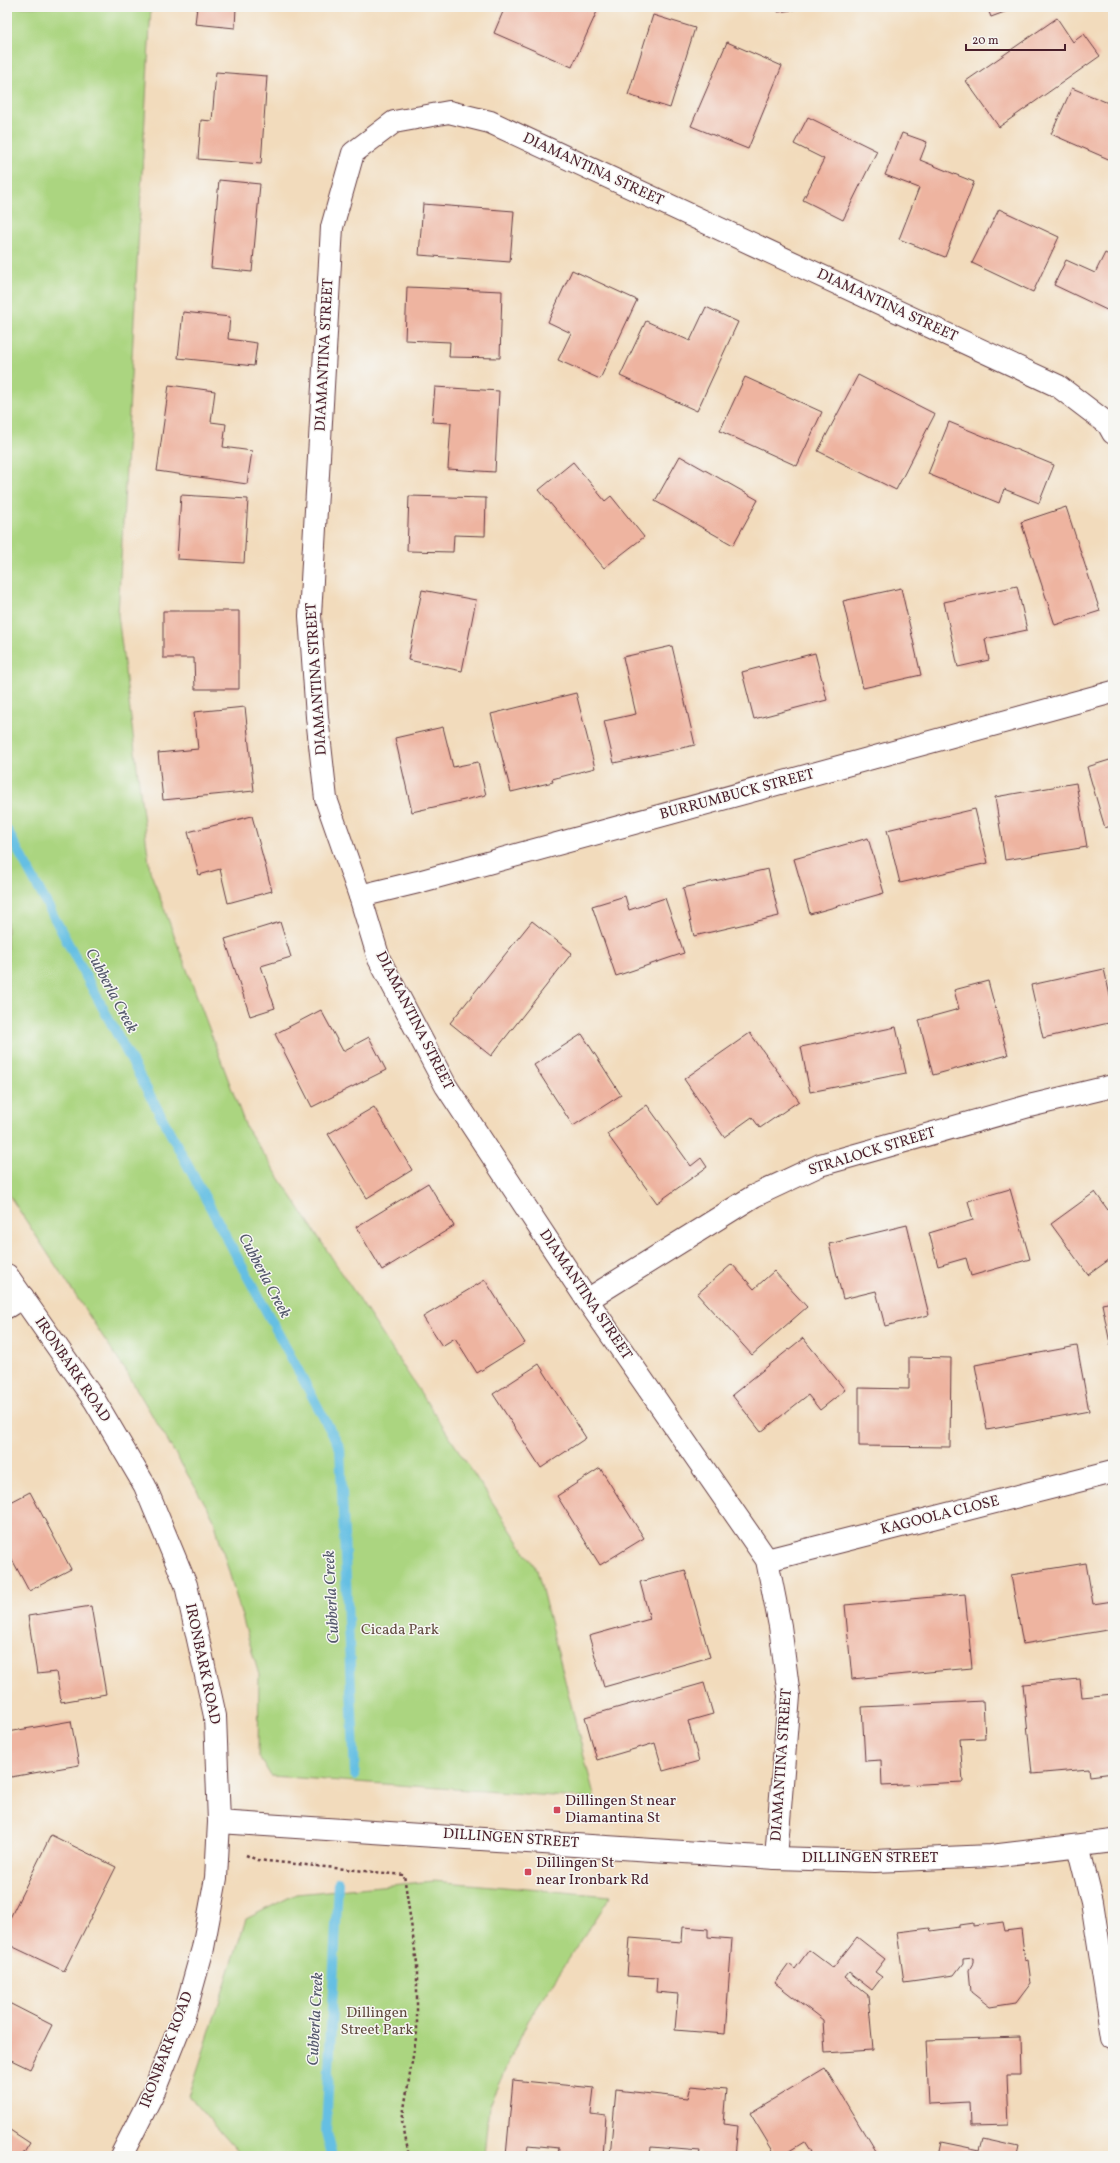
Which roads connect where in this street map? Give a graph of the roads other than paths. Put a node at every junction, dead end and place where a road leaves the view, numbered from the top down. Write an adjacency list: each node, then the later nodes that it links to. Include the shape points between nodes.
1 (1113, 433): 3 (street, DIAMANTINA STREET, via 1108,424 1058,386 490,122 448,112 394,122 354,153 332,227 310,616 326,799)
2 (1113, 692): 3 (street, BURRUMBUCK STREET)
3 (360, 896): 6 (street, DIAMANTINA STREET, via 380,959 446,1086)
4 (1113, 1086): 6 (street, STRALOCK STREET, via 1029,1106 820,1165 754,1196)
5 (7, 1275): 7 (street, IRONBARK ROAD)
6 (587, 1300): 9 (street, DIAMANTINA STREET)
7 (15, 1302): 10 (street, IRONBARK ROAD, via 95,1401 145,1486 186,1585 215,1716)
8 (1113, 1472): 9 (street, KAGOOLA CLOSE)
9 (767, 1560): 13 (street, DIAMANTINA STREET, via 780,1626 789,1696)
10 (218, 1832): 13 (street, DILLINGEN STREET); 15 (street, IRONBARK ROAD, via 216,1878 203,1948 184,2016 154,2091)
11 (1113, 1841): 12 (street, DILLINGEN STREET)
12 (1078, 1846): 13 (street, DILLINGEN STREET, via 991,1856 875,1861); 14 (street, via 1092,1902)
13 (776, 1858)
14 (1113, 2037)
15 (121, 2156)

